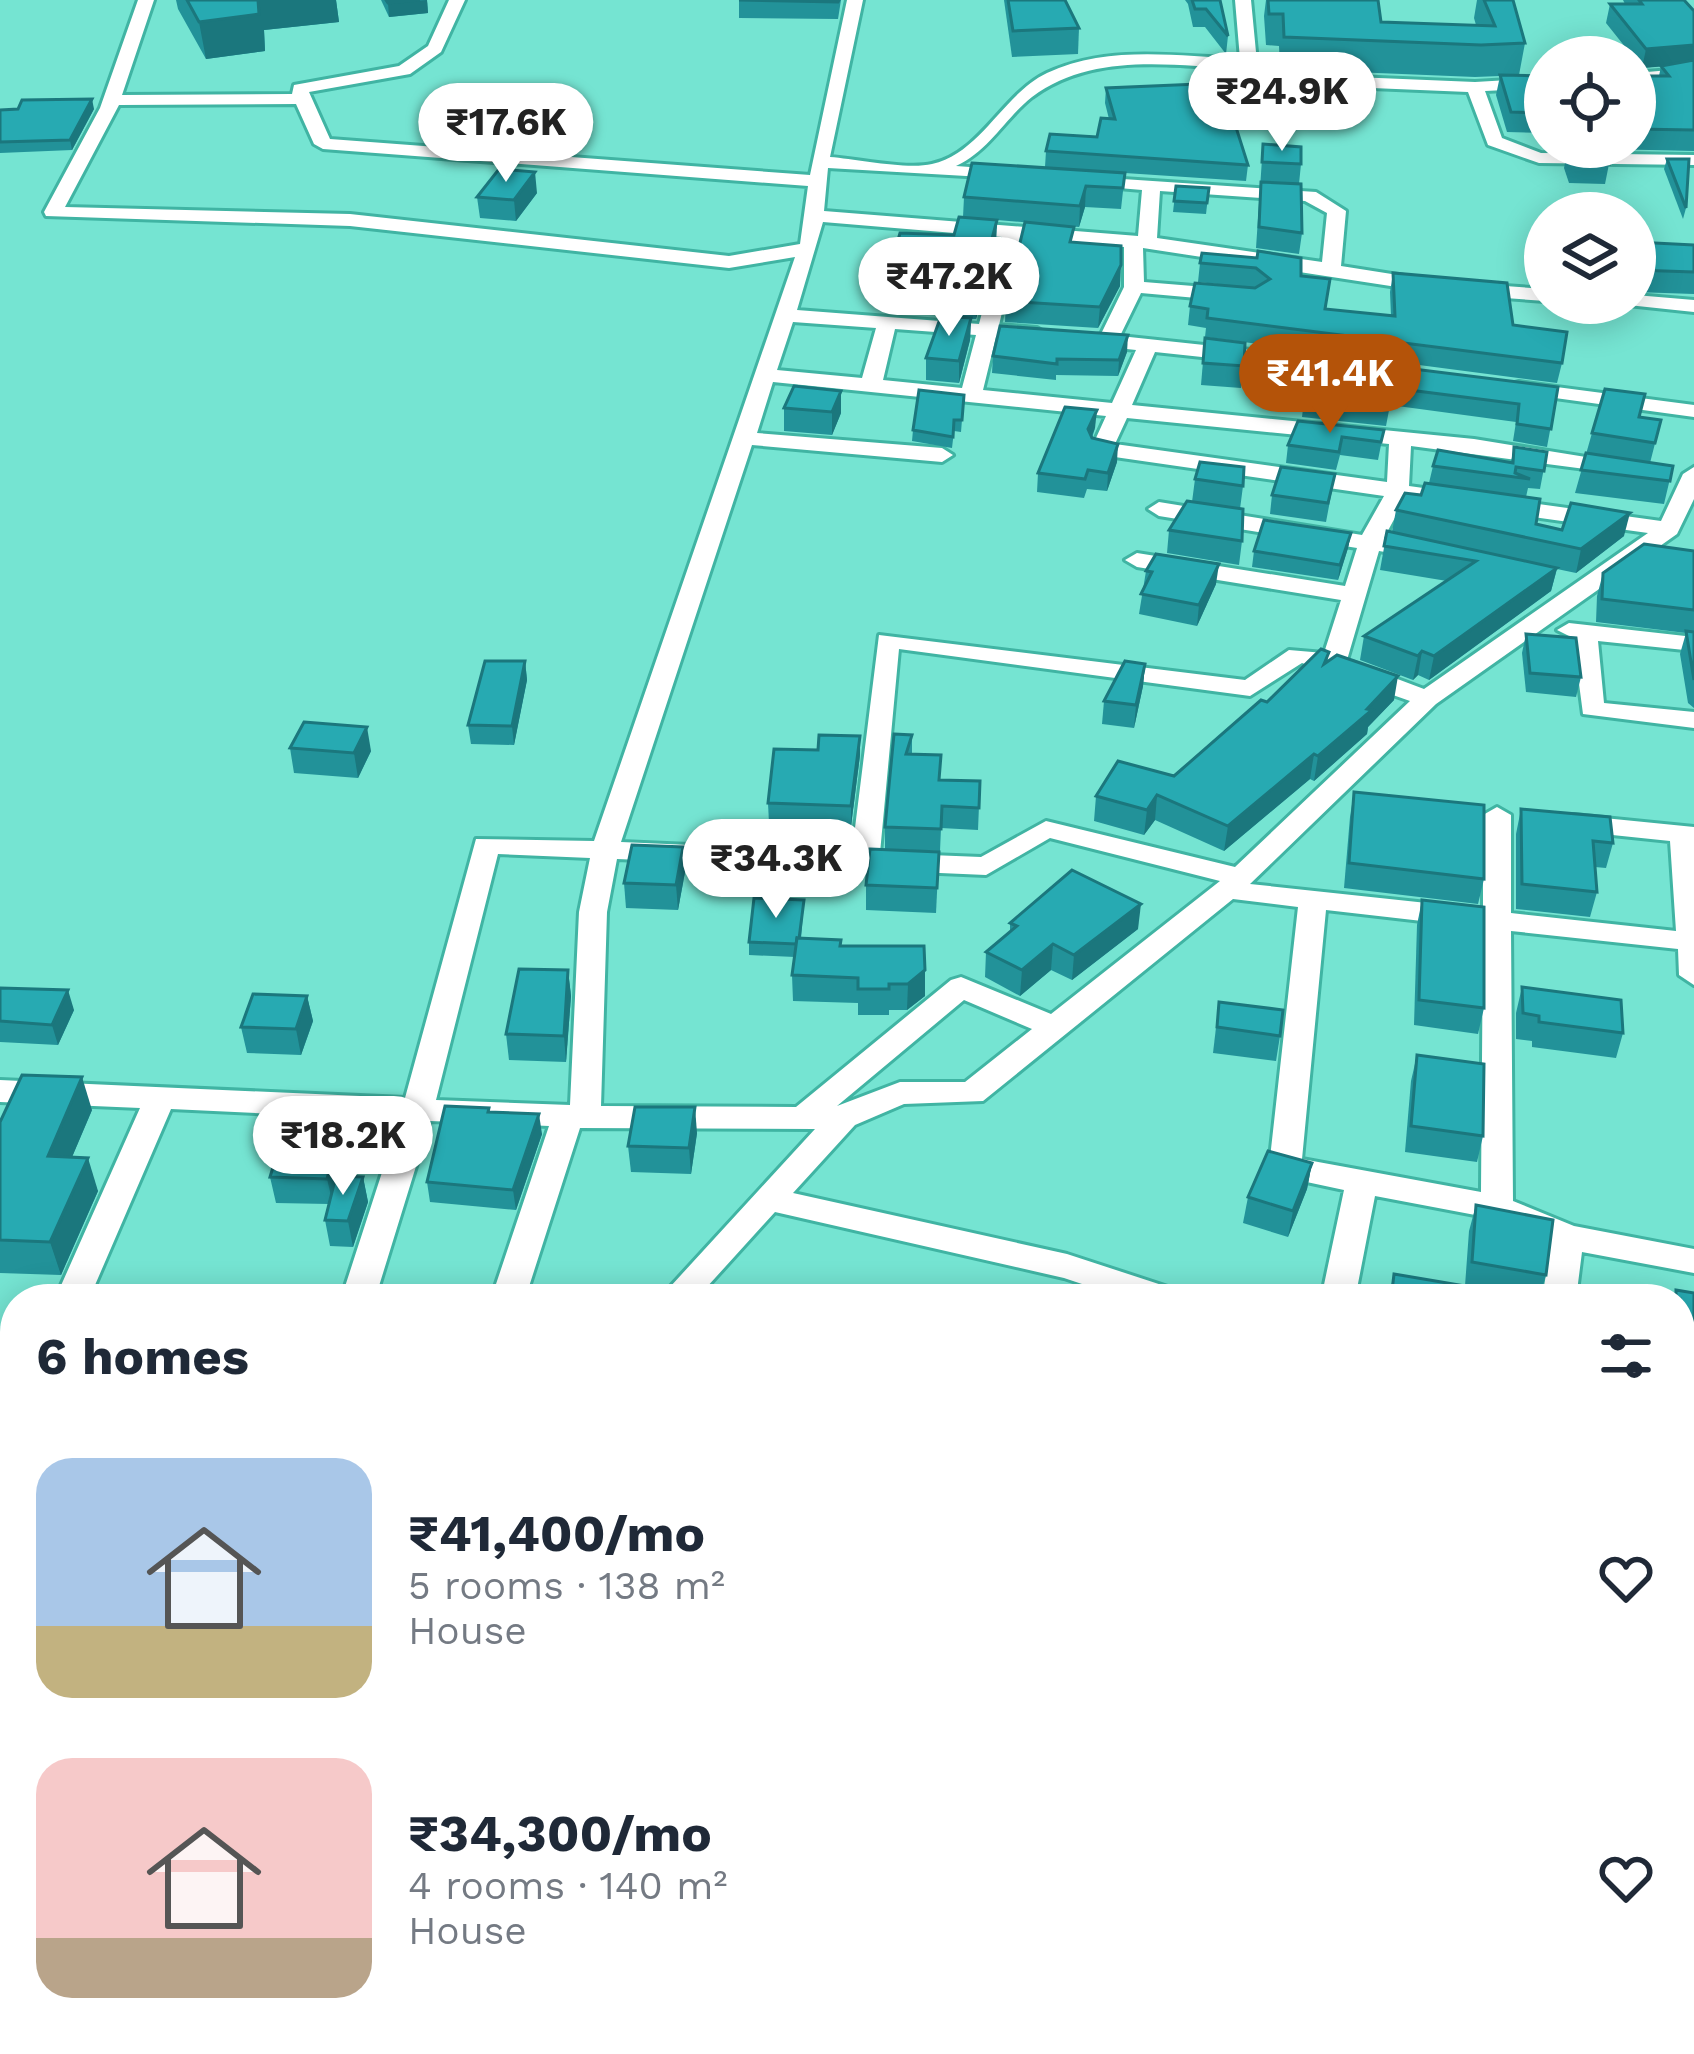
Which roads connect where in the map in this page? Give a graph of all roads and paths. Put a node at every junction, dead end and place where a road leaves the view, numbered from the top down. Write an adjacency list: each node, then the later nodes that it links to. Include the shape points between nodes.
1 (146, 0): 11 (street)
2 (458, 0): 10 (street, via 435,49 404,70 300,89)
3 (855, 0): 16 (street)
4 (1243, 0): 5 (street)
5 (1247, 64): 9 (street, via 1250,78); 15 (street, via 1102,59 1029,91 976,152)
6 (1694, 73): 7 (street)
7 (1656, 76)
8 (1524, 84): 9 (street)
9 (1475, 87): 12 (street, via 1494,141)
10 (302, 99): 11 (street); 16 (street, via 323,144)
11 (112, 100): 23 (street, via 52,212 350,220 729,262)
12 (1524, 152)
13 (1656, 156): 14 (street)
14 (1694, 160)
15 (933, 170): 16 (street); 17 (street)
16 (819, 171): 20 (street)
17 (1042, 177)
18 (1064, 179): 19 (street)
19 (1151, 185): 22 (street); 24 (street, via 1309,196 1337,211)
20 (814, 216): 21 (street); 23 (street)
21 (1013, 230): 22 (street); 34 (street)
22 (1140, 242): 25 (street); 27 (street)
23 (807, 249): 32 (street)
24 (1331, 269): 25 (street); 28 (street)
25 (1257, 277): 27 (street)
26 (1524, 277): 28 (street)
27 (1134, 287): 35 (street)
28 (1469, 289): 29 (street)
29 (1524, 293)
30 (1656, 302): 31 (street)
31 (1694, 305)
32 (785, 315): 33 (street); 38 (street)
33 (887, 323): 34 (street); 39 (street)
34 (989, 330): 35 (street); 41 (street)
35 (1108, 340): 36 (street)
36 (1148, 345): 37 (street, via 1243,343); 42 (street)
37 (1377, 370)
38 (765, 375): 39 (street); 44 (street)
39 (871, 385): 41 (street)
40 (1490, 385): 43 (street)
41 (970, 398): 42 (street)
42 (1119, 408): 45 (street); 48 (street, via 1102,449)
43 (1694, 411)
44 (744, 438): 46 (street); 67 (street)
45 (1400, 439): 47 (street); 48 (street)
46 (942, 455)
47 (1679, 477): 50 (street)
48 (1398, 491): 50 (street); 51 (street)
49 (1160, 509): 51 (street)
50 (1659, 537): 52 (street); 56 (street)
51 (1371, 540): 53 (street); 57 (street)
52 (1694, 551)
53 (1436, 554)
54 (1137, 560): 57 (street)
55 (1545, 578): 56 (street)
56 (1588, 587): 58 (street)
57 (1355, 595): 61 (street)
58 (1532, 626): 59 (street); 62 (street)
59 (1585, 632): 60 (street); 63 (street, via 1592,709)
60 (1694, 644)
61 (1334, 663): 62 (street); 68 (street, via 1298,655 1250,688 888,640)
62 (1427, 699): 64 (street)
63 (1694, 720)
64 (1324, 797): 65 (street); 69 (street)
65 (1367, 802)
66 (1689, 835): 71 (street, via 1509,816); 72 (street)
67 (605, 850): 68 (street); 77 (street, via 486,845); 78 (street)
68 (865, 860): 69 (street, via 986,866 1046,829)
69 (1234, 883): 70 (street); 74 (street)
70 (1313, 900): 71 (street); 81 (street, via 1285,1167)
71 (1499, 921): 72 (street); 83 (street)
72 (1693, 942): 73 (street)
73 (1694, 975)
74 (1054, 1027): 79 (street, via 961,986); 80 (street, via 972,1093 900,1093)
75 (0, 1091): 76 (street)
76 (160, 1098): 77 (street); 86 (street)
77 (418, 1109): 78 (street); 87 (street)
78 (577, 1116): 79 (street); 88 (street)
79 (803, 1118): 80 (street)
80 (844, 1118): 82 (street)
81 (1362, 1182): 83 (street); 91 (street)
82 (773, 1200): 89 (street); 90 (street)
83 (1497, 1207): 84 (street)
84 (1568, 1237): 85 (street); 92 (street)
85 (1694, 1261)
86 (78, 1284)
87 (363, 1284)
88 (514, 1284)
89 (691, 1284)
90 (1120, 1284)
91 (1341, 1284)
92 (1560, 1284)

